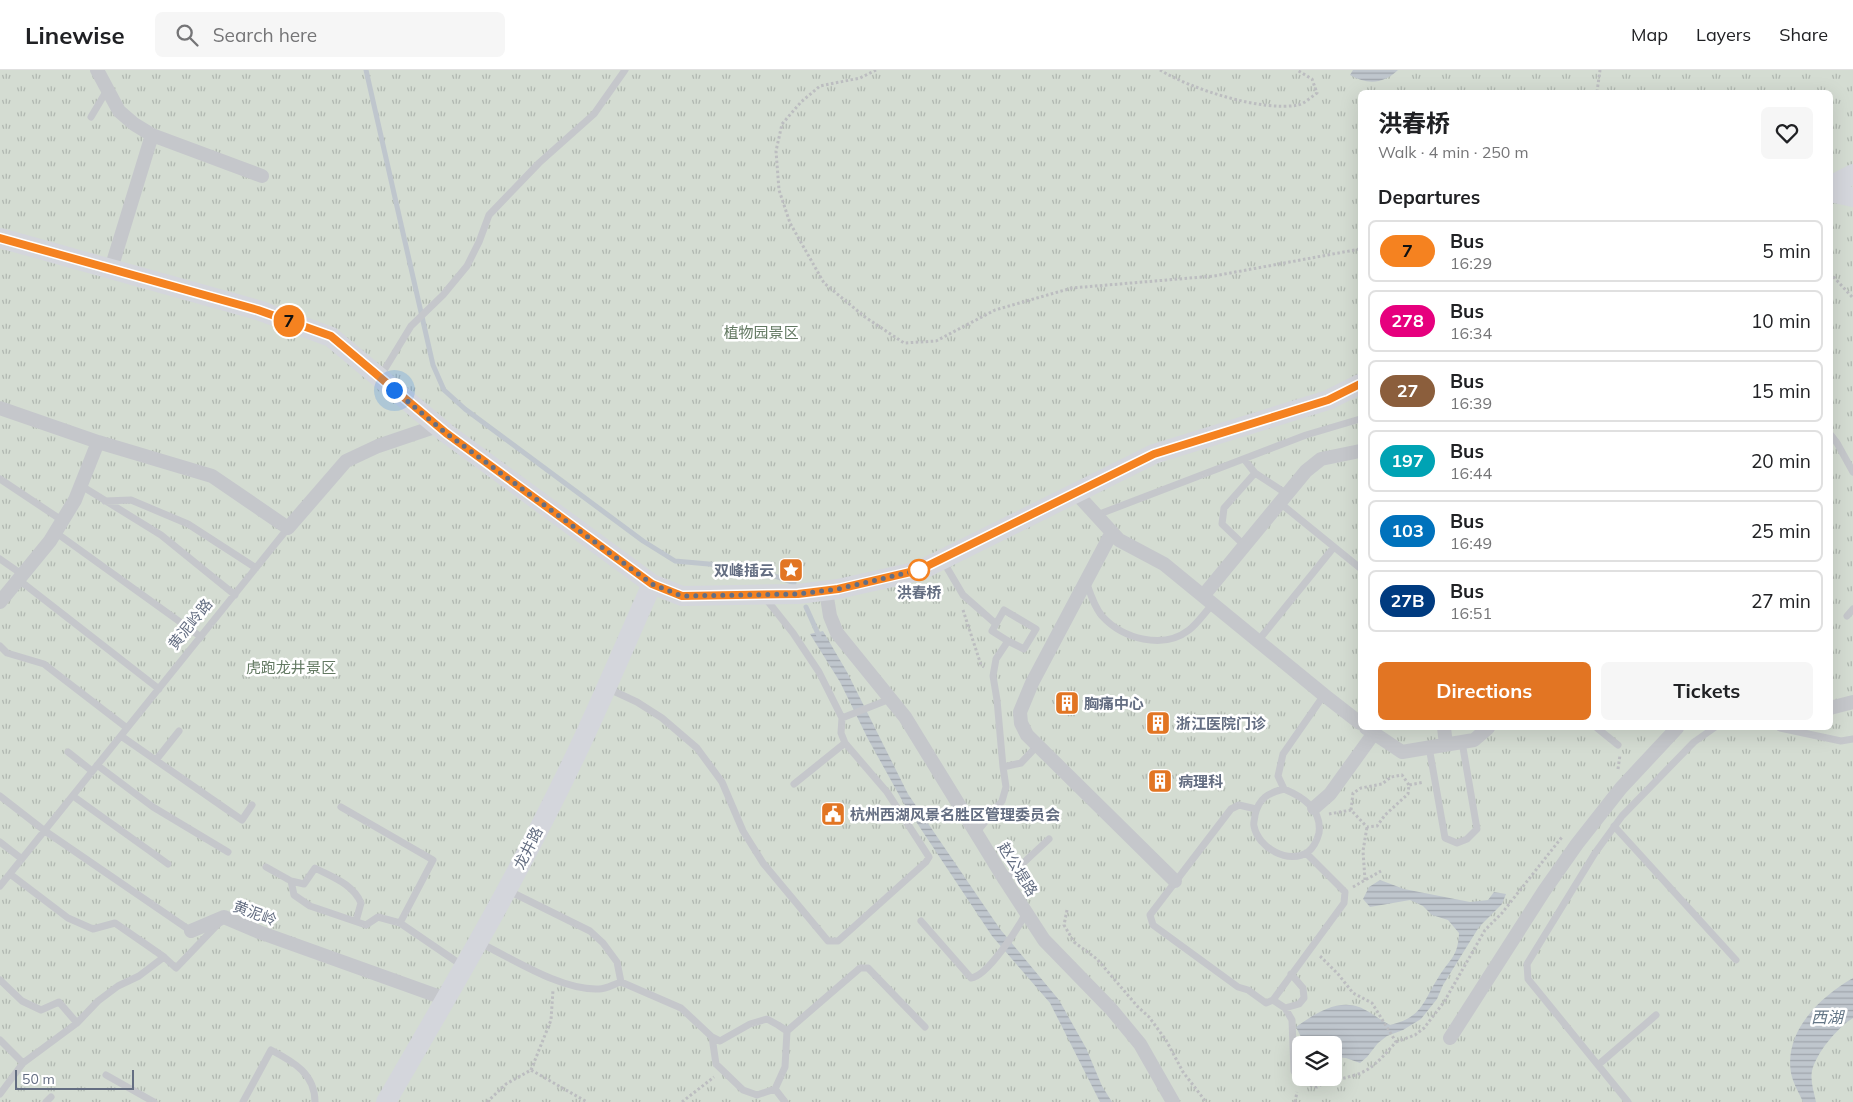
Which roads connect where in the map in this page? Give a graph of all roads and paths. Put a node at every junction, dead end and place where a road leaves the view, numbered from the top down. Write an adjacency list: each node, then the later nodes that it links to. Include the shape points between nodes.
1 (97, 70): 7 (street)
2 (625, 70): 21 (lane, via 594,114 539,163 489,215 467,266 443,295 412,324)
3 (876, 70): 17 (path, via 860,78 820,86 782,124 776,151 779,190 790,223 824,282 865,317 904,343 936,342 995,310 1072,288 1214,276)
4 (1160, 70): 5 (path, via 1215,94 1276,107 1300,105 1317,93 1312,79)
5 (1297, 70)
6 (1600, 70): 8 (path)
7 (107, 89): 9 (lane); 10 (street, via 119,111)
8 (1597, 90)
9 (92, 117)
10 (152, 134): 12 (street); 18 (street)
11 (1853, 174): 13 (main road)
12 (262, 176)
13 (1833, 184)
14 (1833, 193): 15 (main road)
15 (1853, 197)
16 (0, 238): 18 (main road)
17 (1358, 249)
18 (111, 269): 21 (main road, via 258,310 331,336)
19 (1833, 276): 20 (path)
20 (1853, 298)
21 (380, 378): 25 (main road)
22 (1358, 385): 34 (main road, via 1328,400 1154,454)
23 (0, 408): 27 (street)
24 (1358, 420): 29 (lane)
25 (437, 426): 39 (street, 黄泥岭路, via 378,446 346,461); 49 (main road)
26 (1833, 438): 30 (lane)
27 (98, 442): 33 (street); 39 (street, via 212,476)
28 (1358, 451): 35 (street, via 1321,459 1306,471)
29 (1244, 458): 31 (lane); 37 (lane)
30 (1853, 472)
31 (1255, 473): 35 (lane); 41 (lane, via 1224,508 1222,524)
32 (0, 479): 38 (lane)
33 (80, 486): 36 (lane); 38 (street)
34 (1076, 493): 37 (street); 44 (main road)
35 (1283, 499): 41 (street); 42 (lane)
36 (105, 501): 46 (lane, via 131,500 188,524); 52 (lane, via 161,535)
37 (1097, 515): 40 (street)
38 (59, 526): 47 (street); 59 (lane)
39 (288, 528): 46 (lane, 黄泥岭路)
40 (1112, 532): 48 (street); 54 (street, via 1119,540 1164,564)
41 (1245, 546): 54 (street)
42 (1334, 547): 45 (lane); 61 (lane)
43 (0, 559): 47 (lane)
44 (942, 559): 50 (main road, via 919,570); 51 (lane)
45 (1358, 564)
46 (256, 568): 52 (lane, 黄泥岭路)
47 (21, 578): 55 (street); 65 (lane)
48 (1086, 581): 54 (lane, via 1102,615 1113,625 1128,635 1160,641 1189,630); 87 (street, via 1020,712 1027,734)
49 (652, 584): 53 (main road, via 682,596); 64 (main road, 龙井路)
50 (826, 591): 53 (main road); 67 (street, 赵公堤路, via 837,633)
51 (963, 594): 58 (lane); 63 (path, via 962,606 981,664)
52 (235, 595): 59 (lane, 黄泥岭路)
53 (762, 595): 70 (lane, via 819,672)
54 (1208, 600): 61 (street)
55 (0, 602)
56 (1853, 609): 57 (lane)
57 (1847, 616)
58 (996, 624): 60 (lane, via 992,631); 60 (lane, via 1004,610 1036,629 1024,649)
59 (201, 636): 65 (lane, 黄泥岭路)
60 (1008, 640): 63 (lane, via 996,660)
61 (1258, 641): 66 (street)
62 (0, 646): 72 (lane, via 6,653 44,664)
63 (993, 676): 92 (lane)
64 (606, 688): 85 (lane, via 638,702 697,748 722,782 743,830 763,863 828,941 838,941 929,857 887,792); 125 (main road, 龙井路, via 578,751)
65 (159, 689): 72 (lane, 黄泥岭路)
66 (1324, 696): 71 (street); 98 (lane, via 1283,754 1278,776)
67 (890, 699): 70 (lane); 109 (street, 赵公堤路, via 905,717)
68 (1853, 702): 69 (street)
69 (1833, 707)
70 (842, 718): 85 (lane, via 841,733)
71 (1358, 722)
72 (127, 728): 82 (lane, 黄泥岭路)
73 (1371, 730): 105 (street)
74 (1373, 730): 89 (street, via 1402,752)
75 (1444, 730): 86 (street)
76 (1486, 730): 84 (street, via 1474,740)
77 (1599, 730): 88 (lane)
78 (1675, 730): 152 (street, via 1621,788 1577,844)
79 (1711, 730): 106 (lane, via 1694,742)
80 (1789, 730): 83 (lane, via 1841,741)
81 (179, 731): 91 (lane)
82 (121, 736): 91 (lane); 93 (lane, 黄泥岭路)
83 (1853, 739)
84 (1462, 741): 86 (street); 95 (lane, via 1477,829 1457,844 1445,838)
85 (845, 744): 96 (lane)
86 (1446, 744): 89 (street)
87 (1038, 745): 92 (lane, via 1021,763); 123 (street)
88 (1618, 745): 94 (path, via 1618,768)
89 (1429, 747): 95 (lane)
90 (68, 752): 93 (lane)
91 (156, 760): 101 (lane, via 242,820)
92 (1003, 767): 109 (lane, via 1006,788 1002,801)
93 (95, 768): 100 (lane, 黄泥岭路); 113 (lane)
94 (1612, 775)
95 (1435, 783): 97 (path)
96 (794, 784)
97 (1409, 784): 104 (path, via 1402,775 1391,777 1382,784 1361,788 1354,793); 107 (path, via 1408,794 1377,826)
98 (1284, 789): 103 (lane, via 1261,799); 105 (lane, via 1299,796)
99 (0, 796): 108 (lane, 黄泥岭)
100 (73, 796): 108 (lane, 黄泥岭路); 116 (lane)
101 (252, 805)
102 (341, 807): 132 (lane, via 433,860)
103 (1256, 809): 114 (lane, via 1253,825 1269,848 1284,857); 123 (lane, via 1239,805 1230,809)
104 (1351, 810): 105 (path); 107 (path)
105 (1316, 812): 114 (lane, via 1320,823 1318,835 1314,848)
106 (1614, 826): 137 (lane); 156 (lane, via 1528,964 1528,979)
107 (1367, 827): 121 (path, via 1363,851)
108 (45, 831): 115 (lane, 黄泥岭路); 133 (lane, 黄泥岭)
109 (976, 833): 120 (street, 赵公堤路)
110 (1565, 834): 154 (path, via 1485,930 1444,1002 1424,1028)
111 (1049, 839): 120 (lane)
112 (0, 842): 115 (lane)
113 (228, 852)
114 (1306, 853): 126 (lane)
115 (22, 859): 119 (lane, 黄泥岭路)
116 (168, 864)
117 (266, 867): 122 (lane)
118 (1381, 871): 121 (path)
119 (10, 874): 124 (lane, 黄泥岭路); 136 (lane, via 68,918 93,929 116,923)
120 (1005, 880): 128 (street, 赵公堤路)
121 (1366, 880): 126 (path)
122 (291, 881): 130 (lane, via 294,895 310,906); 130 (lane, via 304,884 315,868 342,882 357,894 361,903)
123 (1176, 881): 144 (lane, via 1150,916 1153,925 1238,987 1266,1003)
124 (0, 886)
125 (507, 889): 134 (main road, 龙井路); 142 (lane, via 590,931 618,962)
126 (1345, 892): 135 (lane, via 1344,903)
127 (1067, 910): 172 (path, via 1064,925 1074,942 1097,959 1149,1017)
128 (1026, 913): 131 (lane, via 1014,936 977,978 971,978); 171 (street, 赵公堤路, via 1044,940 1140,1044)
129 (224, 917): 133 (street, 黄泥岭); 136 (lane, via 176,968); 143 (street, 黄泥岭)
130 (356, 921): 132 (lane, via 366,925 378,917)
131 (920, 921)
132 (400, 924): 138 (lane)
133 (191, 931)
134 (478, 942): 138 (main road, 龙井路); 141 (lane)
135 (1311, 948): 139 (lane); 154 (path, via 1353,993 1372,1003)
136 (164, 957): 147 (lane, via 98,1001)
137 (1736, 960)
138 (464, 967): 143 (main road, 龙井路)
139 (1292, 974): 144 (lane); 145 (lane, via 1304,988 1304,998 1299,1004)
140 (0, 980): 147 (lane, via 22,1001 41,1010 59,1002)
141 (554, 980): 142 (lane, via 578,988 600,989); 157 (path, via 551,1020)
142 (621, 982): 151 (lane, via 681,1008)
143 (446, 999): 166 (main road, 龙井路)
144 (1273, 1000): 145 (lane)
145 (1285, 1008): 150 (lane, via 1292,1020)
146 (1656, 1015): 156 (lane)
147 (77, 1023): 155 (lane)
148 (925, 1027): 149 (lane, via 868,968 860,968)
149 (787, 1032): 151 (lane, via 767,1019 750,1024 720,1041); 161 (lane, via 784,1067)
150 (1293, 1036)
151 (712, 1037): 158 (lane, via 716,1064)
152 (1450, 1038)
153 (0, 1040): 155 (lane)
154 (1396, 1042): 160 (path, via 1373,1066)
155 (23, 1063): 162 (lane)
156 (1598, 1064): 173 (lane)
157 (531, 1070): 167 (path, via 506,1084); 168 (path)
158 (722, 1070): 161 (lane, via 744,1090 757,1095); 169 (path)
159 (106, 1075): 164 (lane)
160 (1342, 1078)
161 (775, 1089): 170 (lane)
162 (0, 1094)
163 (245, 1101): 165 (lane, via 271,1050 304,1070 312,1083)
164 (154, 1102)
165 (315, 1102)
166 (386, 1102)
167 (487, 1102)
168 (587, 1102)
169 (682, 1102)
170 (785, 1102)
171 (1173, 1102)
172 (1206, 1102)
173 (1628, 1102)

